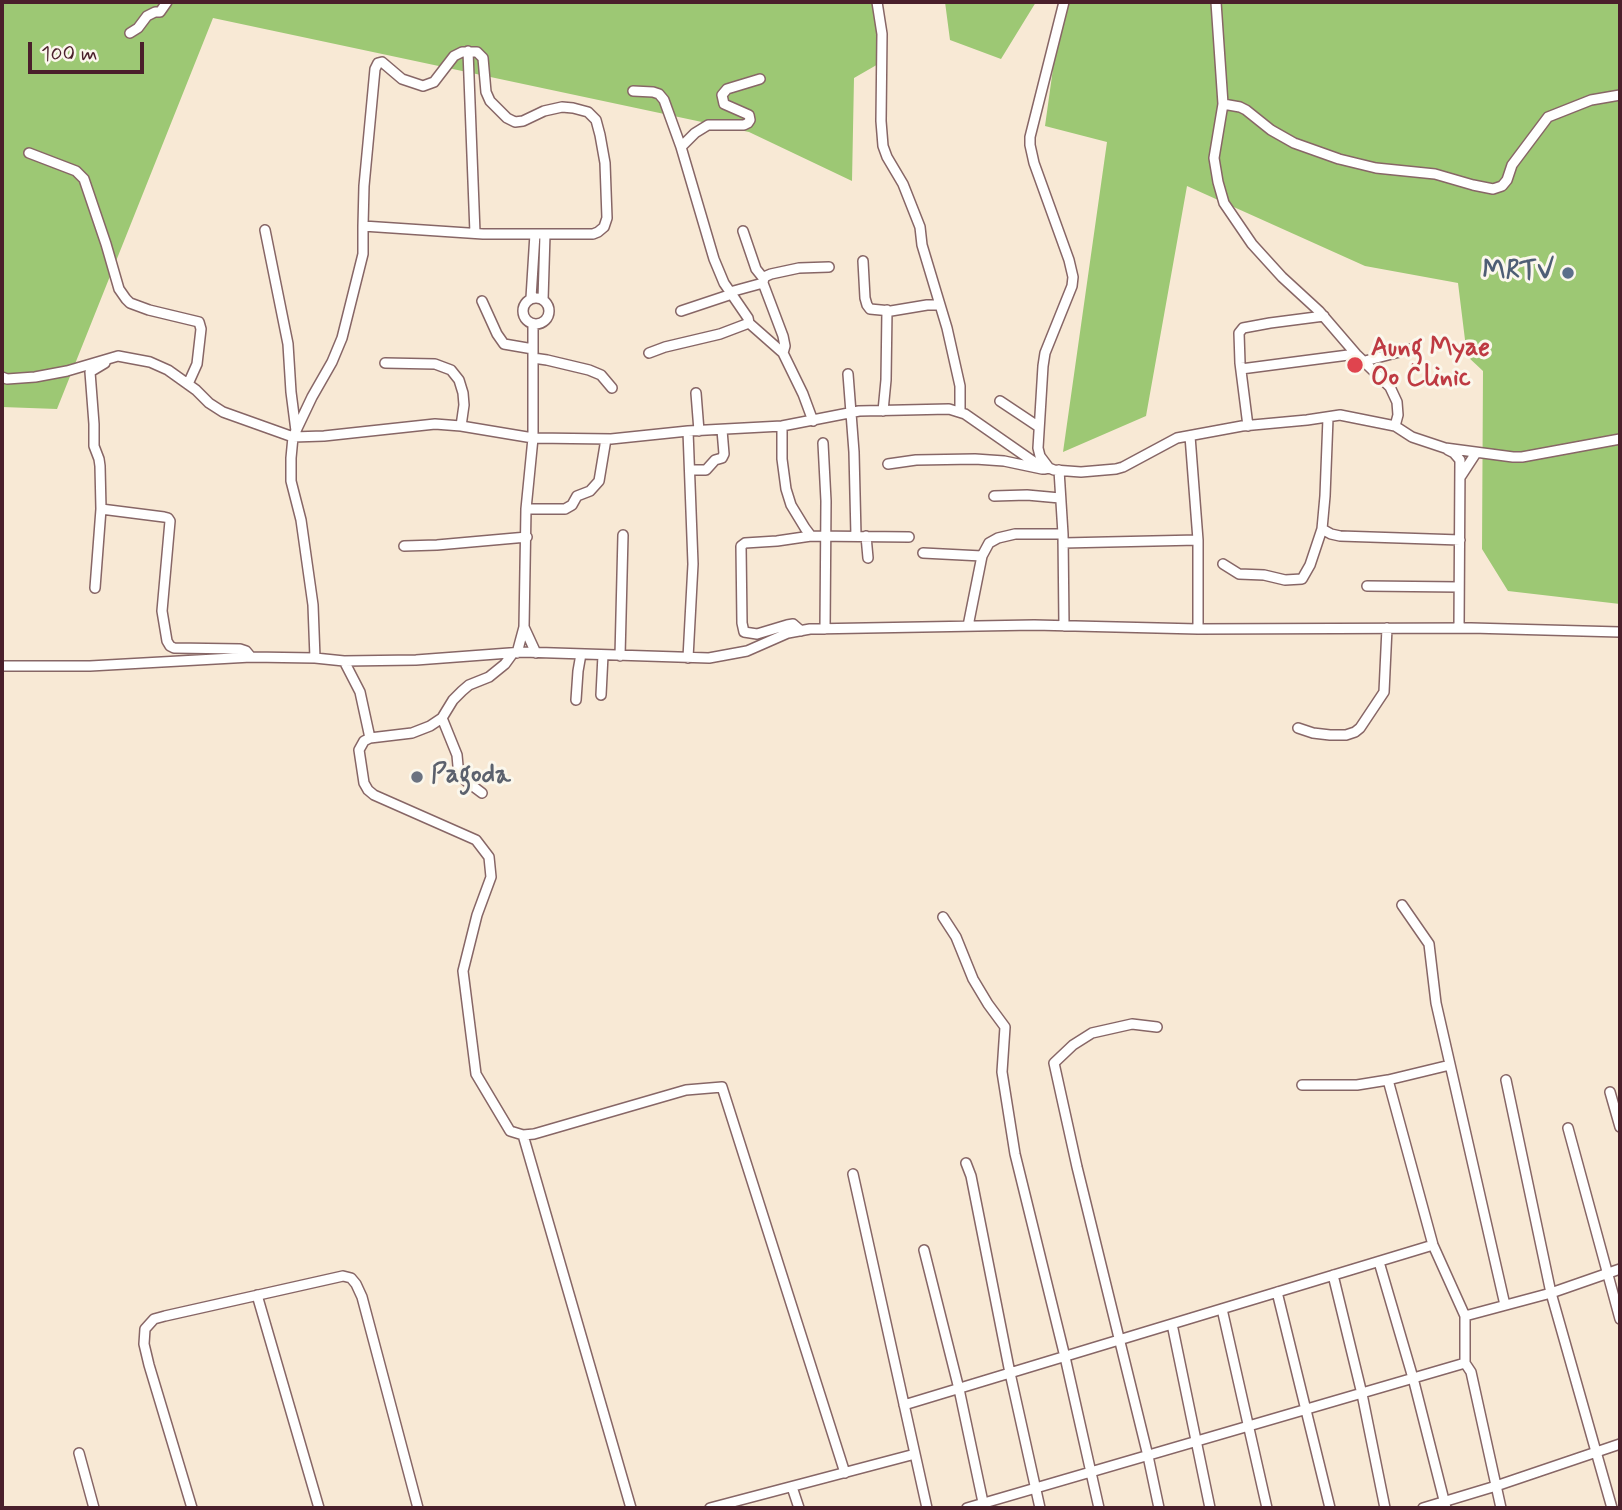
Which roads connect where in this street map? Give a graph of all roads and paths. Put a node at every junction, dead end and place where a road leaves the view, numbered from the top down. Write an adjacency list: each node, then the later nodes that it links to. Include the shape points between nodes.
1 (167, 2): 5 (street)
2 (877, 2): 25 (street, via 882,34 883,146 916,214)
3 (1064, 2): 55 (street, via 1030,137 1034,163 1073,277 1045,352)
4 (1216, 2): 10 (street)
5 (130, 33)
6 (468, 51): 13 (street, via 454,56 434,82 423,86 402,79 378,62); 16 (street); 17 (street, via 483,58 486,92 507,118 523,121 562,107 588,112 596,120 605,163 604,228 593,234)
7 (760, 79): 11 (street, via 727,89 722,95 724,104 749,116 748,123 708,125)
8 (633, 91): 11 (street, via 659,94)
9 (1620, 95): 10 (street, via 1591,100 1548,117 1507,180 1493,189 1435,174 1339,159 1294,143 1240,107)
10 (1223, 104): 28 (street, via 1214,158 1224,203 1252,244)
11 (681, 148): 21 (street, via 714,259)
12 (29, 153): 42 (street, via 76,171 84,179 119,289 130,303 199,322 197,364)
13 (363, 226): 16 (street); 58 (street, via 363,254 342,338)
14 (265, 230): 58 (street, via 288,344)
15 (743, 231): 20 (street)
16 (475, 233): 17 (street)
17 (540, 234): 22 (street); 23 (street)
18 (863, 261): 26 (street, via 867,305)
19 (829, 267): 20 (street, via 783,271 767,275)
20 (764, 281): 21 (street); 32 (street, via 786,346)
21 (731, 293): 27 (street); 29 (street)
22 (531, 298): 23 (street); 30 (street, via 522,312)
23 (543, 300): 30 (street, via 548,316)
24 (482, 301): 33 (street, via 504,344)
25 (940, 305): 26 (street); 47 (street, via 960,386)
26 (887, 310): 46 (street)
27 (681, 311)
28 (1324, 316): 35 (street); 39 (street, via 1243,328 1239,333)
29 (749, 323): 32 (street); 34 (street)
30 (533, 324): 33 (street)
31 (1410, 349): 37 (street)
32 (783, 353): 50 (street)
33 (533, 354): 43 (street, via 601,375); 60 (street)
34 (649, 354)
35 (1356, 354): 37 (street); 39 (street)
36 (118, 356): 41 (street, via 35,377); 42 (street, via 150,362); 72 (street, via 90,372)
37 (1365, 361): 54 (street, via 1390,387 1397,402)
38 (385, 363): 51 (street, via 435,364 452,370 463,393)
39 (1241, 369): 53 (street)
40 (848, 374): 48 (street)
41 (2, 377)
42 (188, 384): 58 (street, via 223,412)
43 (612, 388)
44 (696, 393): 57 (street)
45 (1000, 401): 55 (street)
46 (883, 411): 47 (street); 48 (street)
47 (960, 411): 67 (street)
48 (852, 413): 50 (street); 78 (street)
49 (1328, 418): 53 (street); 54 (street, via 1344,415); 74 (street)
50 (813, 421): 52 (street)
51 (461, 426): 58 (street); 60 (street)
52 (782, 426): 56 (street); 76 (street, via 790,505)
53 (1248, 426): 59 (street)
54 (1395, 426): 64 (street, via 1412,438)
55 (1039, 427): 67 (street, via 1040,456)
56 (722, 430): 57 (street); 68 (street, via 722,458 706,470)
57 (693, 431): 61 (street); 68 (street)
58 (294, 434): 108 (street, via 291,481 313,605)
59 (1190, 436): 67 (street, via 1116,469); 82 (street)
60 (533, 438): 61 (street); 73 (street)
61 (606, 439): 73 (street, via 599,481 590,491 577,496 568,509)
62 (1620, 439): 65 (street, via 1518,457)
63 (823, 443): 77 (street)
64 (1445, 448): 65 (street); 69 (street, via 1460,460)
65 (1476, 453): 69 (street)
66 (888, 464): 67 (street, via 975,459)
67 (1050, 469): 71 (street)
68 (690, 470): 107 (street, via 693,564)
69 (1459, 481): 83 (street)
70 (995, 496): 71 (street)
71 (1060, 498): 81 (street)
72 (101, 509): 90 (street); 106 (street, via 170,521 162,611 170,646 240,649)
73 (526, 509): 79 (street)
74 (1322, 529): 83 (street, via 1340,536); 88 (street, via 1302,579 1239,574)
75 (622, 535): 105 (street)
76 (811, 536): 77 (street); 99 (street, via 741,546 744,632 757,634 793,624)
77 (826, 536): 78 (street); 97 (street)
78 (861, 536): 80 (street); 87 (street)
79 (527, 537): 84 (street); 94 (street)
80 (909, 537)
81 (1063, 538): 82 (street); 86 (street, via 1015,534 989,543); 93 (street)
82 (1198, 540): 98 (street)
83 (1460, 540): 91 (street)
84 (404, 546)
85 (923, 553): 86 (street)
86 (982, 556): 92 (street)
87 (868, 558)
88 (1223, 564)
89 (1367, 586): 91 (street)
90 (94, 587)
91 (1460, 587): 96 (street)
92 (968, 626): 93 (street); 97 (street)
93 (1064, 626): 98 (street)
94 (524, 627): 101 (street); 102 (street)
95 (1387, 628): 96 (street); 98 (street); 114 (street, via 1384,692 1360,728 1346,735)
96 (1459, 628): 100 (street)
97 (825, 629): 99 (street)
98 (1199, 629)
99 (801, 631): 107 (street, via 747,651)
100 (1620, 632)
101 (515, 653): 102 (street); 109 (street); 113 (street, via 489,677 462,691)
102 (536, 653): 103 (street)
103 (581, 654): 104 (street); 112 (street)
104 (603, 655): 105 (street); 111 (street)
105 (620, 656): 107 (street)
106 (251, 657): 108 (street); 110 (street)
107 (688, 657)
108 (315, 658): 109 (street)
109 (344, 661): 115 (street, via 360,692)
110 (2, 666)
111 (601, 695)
112 (576, 700)
113 (442, 718): 115 (street, via 412,733); 116 (street, via 461,775)
114 (1298, 728)
115 (370, 738): 127 (street, via 359,750 368,790 476,840 489,857 491,877 463,971 476,1074 510,1131)
116 (482, 793)
117 (1402, 905): 120 (street, via 1429,944)
118 (943, 917): 145 (street, via 973,979 1005,1027 1002,1072 1015,1154)
119 (1157, 1027): 144 (street, via 1132,1024 1092,1033 1054,1063)
120 (1450, 1065): 121 (street); 139 (street)
121 (1388, 1080): 123 (street); 130 (street)
122 (1506, 1080): 137 (street)
123 (1301, 1085)
124 (1610, 1092): 126 (street)
125 (1568, 1128): 134 (street)
126 (1620, 1128)
127 (523, 1135): 160 (street, via 687,1090 722,1087); 171 (street)
128 (966, 1163): 147 (street)
129 (853, 1174): 151 (street)
130 (1433, 1245): 132 (street); 141 (street)
131 (924, 1250): 149 (street)
132 (1379, 1262): 135 (street); 148 (street)
133 (1620, 1269): 134 (street)
134 (1607, 1273): 137 (street); 142 (street)
135 (1333, 1275): 136 (street); 150 (street)
136 (1277, 1292): 140 (street); 152 (street)
137 (1551, 1293): 139 (street); 156 (street)
138 (257, 1296): 168 (street, via 154,1319 145,1329 149,1365); 169 (street); 170 (street, via 343,1276 356,1284)
139 (1505, 1305): 141 (street)
140 (1223, 1309): 143 (street); 153 (street)
141 (1465, 1316): 146 (street)
142 (1620, 1319)
143 (1172, 1324): 144 (street); 154 (street)
144 (1119, 1340): 145 (street); 159 (street)
145 (1065, 1357): 147 (street); 161 (street)
146 (1465, 1363): 148 (street); 162 (street, via 1471,1371)
147 (1010, 1373): 149 (street); 164 (street)
148 (1413, 1378): 150 (street); 165 (street)
149 (959, 1389): 151 (street); 166 (street)
150 (1362, 1394): 152 (street); 182 (street)
151 (904, 1405): 158 (street)
152 (1305, 1410): 153 (street); 181 (street)
153 (1248, 1427): 154 (street); 180 (street)
154 (1197, 1442): 159 (street); 179 (street)
155 (1620, 1444): 156 (street)
156 (1597, 1452): 162 (street); 185 (street)
157 (79, 1453): 167 (street)
158 (915, 1454): 160 (street); 174 (street)
159 (1148, 1456): 161 (street); 178 (street)
160 (845, 1473): 163 (street)
161 (1091, 1473): 164 (street); 177 (street)
162 (1496, 1486): 165 (street); 184 (street)
163 (792, 1487): 172 (street); 173 (street)
164 (1036, 1489): 166 (street); 176 (street)
165 (1445, 1505): 183 (street)
166 (984, 1506): 175 (street)
167 (94, 1508)
168 (192, 1508)
169 (319, 1508)
170 (418, 1508)
171 (631, 1508)
172 (710, 1508)
173 (799, 1508)
174 (927, 1508)
175 (967, 1508)
176 (1040, 1508)
177 (1099, 1508)
178 (1159, 1508)
179 (1210, 1508)
180 (1267, 1508)
181 (1330, 1508)
182 (1385, 1508)
183 (1423, 1508)
184 (1501, 1508)
185 (1612, 1508)

